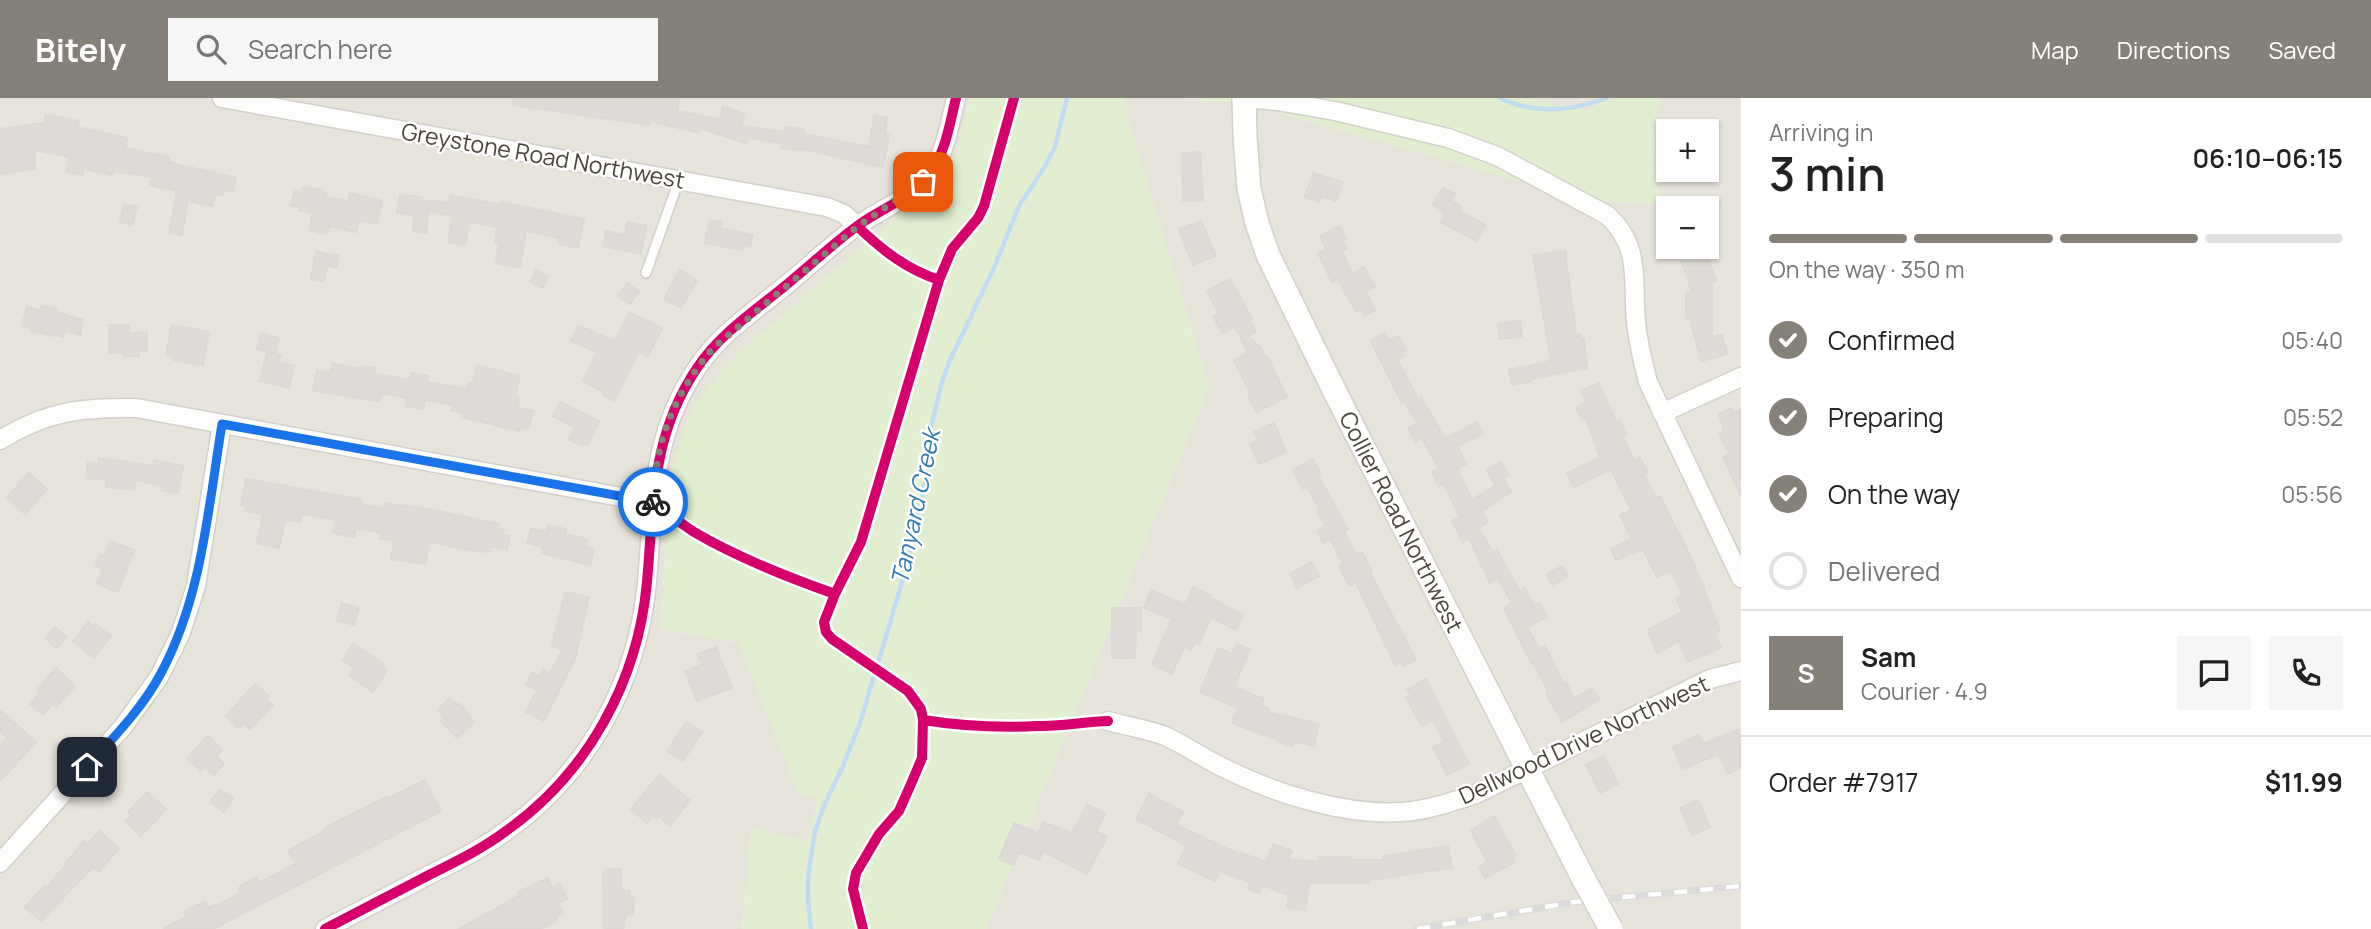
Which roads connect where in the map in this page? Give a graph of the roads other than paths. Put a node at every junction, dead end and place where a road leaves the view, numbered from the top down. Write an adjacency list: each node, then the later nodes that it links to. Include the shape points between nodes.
1 (222, 98): 4 (street, Greystone Road Northwest)
2 (956, 98): 6 (street, via 933,170 914,190)
3 (1244, 98): 9 (street, via 1335,111 1448,138 1497,156 1607,215 1627,239 1634,261 1639,350); 16 (street, Collier Road Northwest, via 1250,189 1268,255)
4 (283, 103): 5 (street, Greystone Road Northwest)
5 (680, 180): 6 (street, Greystone Road Northwest, via 827,207); 7 (lane)
6 (858, 226): 12 (street, via 730,332 698,365 665,430)
7 (646, 273)
8 (1741, 377): 9 (street)
9 (1662, 413): 13 (street)
10 (222, 424): 11 (street, via 136,408 95,407 48,416); 12 (street); 17 (street, via 196,586 180,635 159,677 122,729)
11 (0, 440)
12 (654, 503): 18 (street, via 637,645 609,715 587,750 562,782 505,832)
13 (1741, 578)
14 (1741, 671): 16 (street, Dellwood Drive Northwest, via 1710,678)
15 (1108, 720): 16 (street, Dellwood Drive Northwest, via 1164,736 1264,786 1363,811 1442,806)
16 (1527, 769): 19 (street, Collier Road Northwest, bridge)
17 (0, 863)
18 (325, 929)
19 (1611, 929)

